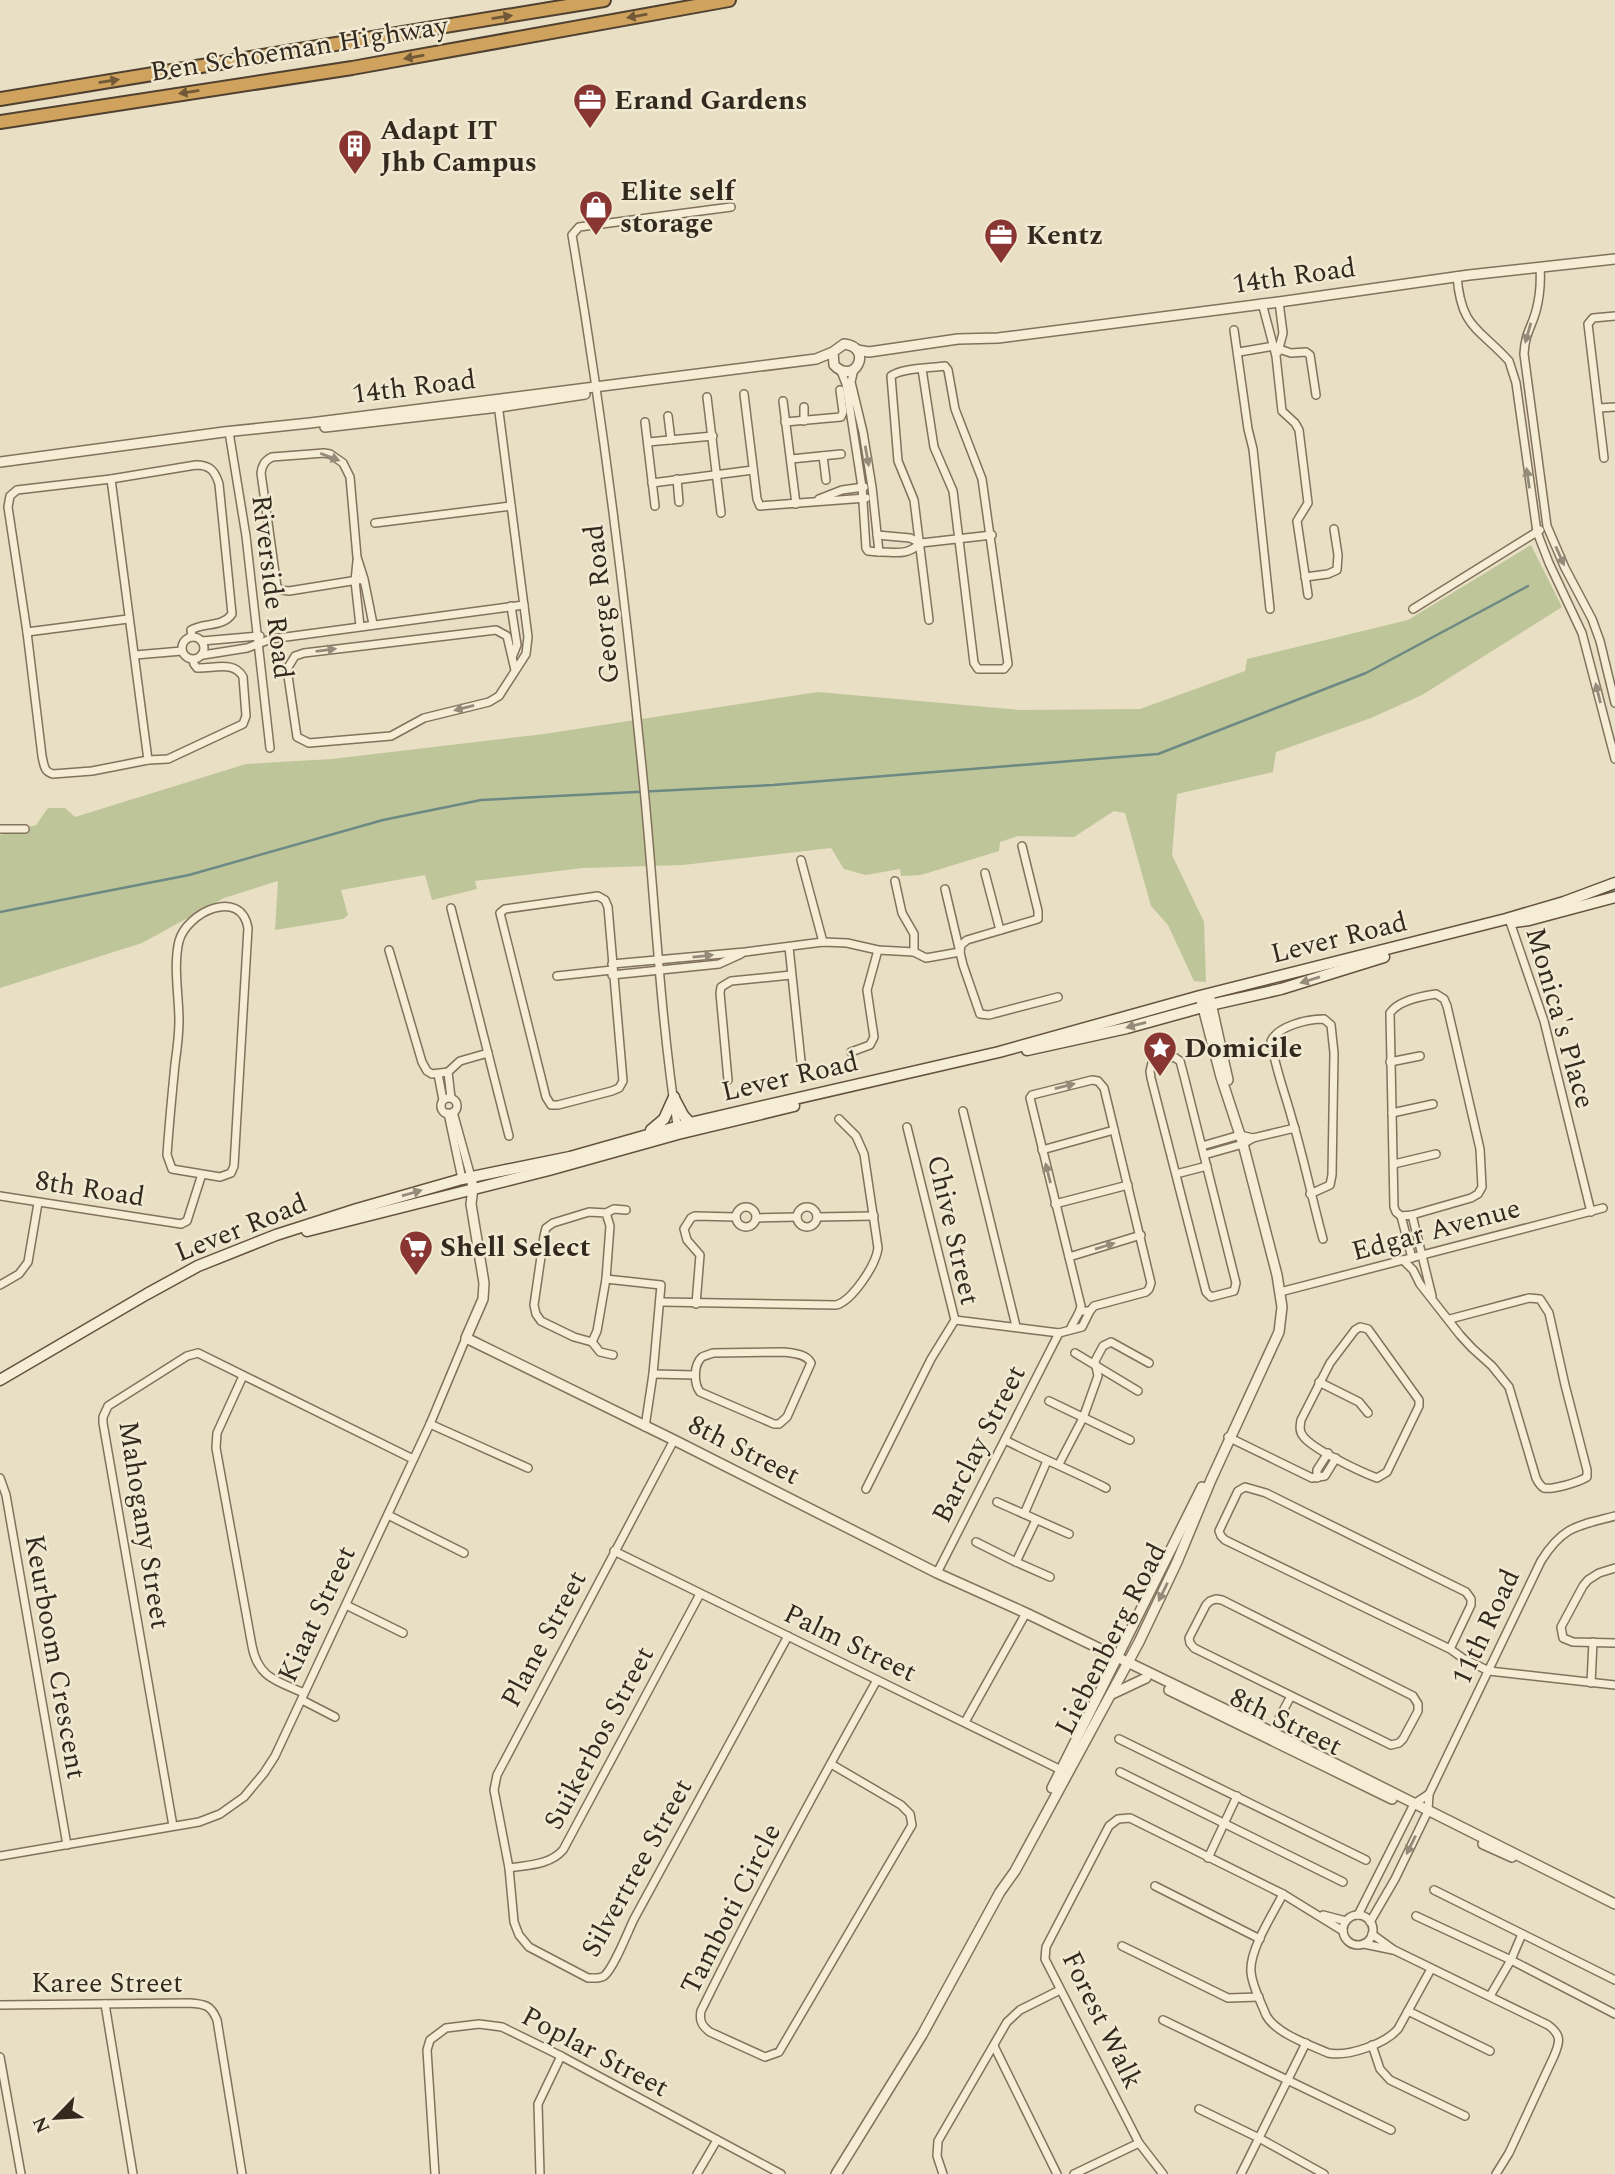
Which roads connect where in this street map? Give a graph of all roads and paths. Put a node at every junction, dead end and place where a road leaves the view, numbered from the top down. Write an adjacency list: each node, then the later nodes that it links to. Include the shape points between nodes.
1 (604, 0): 3 (highway, Ben Schoeman Highway, one-way to 1)
2 (729, 0): 4 (highway, Ben Schoeman Highway, one-way to 4, via 352,68)
3 (0, 98)
4 (0, 124)
5 (731, 207): 21 (street, George Road, via 574,230)
6 (1615, 259): 7 (street, 14th Road)
7 (1540, 267): 8 (street, 14th Road); 64 (street, one-way to 64, via 1540,289 1524,354)
8 (1457, 276): 9 (street, 14th Road); 66 (street, one-way to 8, via 1512,369 1468,320 1459,301)
9 (1279, 302): 10 (street, 14th Road); 15 (street, via 1283,333)
10 (1262, 303): 13 (street, 14th Road); 15 (street)
11 (1615, 316): 30 (street, via 1593,318 1588,324)
12 (1234, 330): 17 (street)
13 (980, 340): 14 (street, 14th Road); 18 (street, 14th Road, via 870,358)
14 (857, 350): 16 (street, via 844,344); 18 (street)
15 (1276, 350): 17 (street); 24 (street, via 1310,355); 73 (street, via 1282,411 1299,430 1308,503 1297,521)
16 (833, 352): 19 (street); 21 (street, 14th Road, via 817,359)
17 (1238, 352): 80 (street)
18 (856, 366): 19 (street, via 845,372); 35 (street, via 851,382)
19 (837, 368): 21 (street, 14th Road, via 811,364); 36 (street, via 846,384)
20 (922, 369): 68 (street, via 947,368 957,414 982,479); 69 (street, via 934,447 953,491); 70 (street, via 891,376 898,461 914,500)
21 (596, 389): 27 (street, 14th Road); 123 (street, George Road, via 643,787)
22 (840, 390): 32 (street, via 841,417)
23 (744, 394): 47 (street)
24 (1316, 395)
25 (707, 397): 38 (street)
26 (783, 401): 34 (street)
27 (498, 403): 37 (street, 14th Road); 60 (street)
28 (804, 407): 32 (street)
29 (1615, 407): 30 (street)
30 (1599, 408): 43 (street)
31 (668, 416): 39 (street)
32 (804, 421): 34 (street)
33 (645, 422): 40 (street)
34 (785, 422): 44 (street)
35 (863, 432): 36 (street); 53 (street, one-way to 53)
36 (848, 433): 54 (street)
37 (229, 434): 45 (street, 14th Road); 46 (street, 14th Road); 86 (street, Riverside Road)
38 (713, 436): 39 (street); 48 (street)
39 (671, 440): 40 (street)
40 (648, 442): 52 (street)
41 (841, 454): 42 (street)
42 (823, 456): 44 (street); 51 (street)
43 (1604, 458)
44 (791, 459): 59 (street)
45 (0, 462)
46 (0, 467)
47 (754, 470): 48 (street); 59 (street, via 760,506)
48 (718, 474): 50 (street); 62 (street)
49 (111, 479): 81 (street); 85 (street, via 17,490 8,498); 87 (street, via 196,465 214,472 232,614 222,622 195,627)
50 (677, 480): 52 (street); 58 (street)
51 (826, 480)
52 (652, 483): 61 (street)
53 (872, 486): 54 (street); 55 (street)
54 (862, 487): 56 (street); 57 (street)
55 (873, 497): 56 (street); 67 (street)
56 (862, 498): 57 (street); 71 (street, via 867,550)
57 (815, 500): 59 (street)
58 (679, 502)
59 (796, 504)
60 (511, 506): 63 (street); 77 (street)
61 (655, 506)
62 (722, 513)
63 (375, 523)
64 (1548, 526): 66 (street); 99 (street, one-way to 99, via 1592,619)
65 (1334, 529): 73 (street, via 1338,570)
66 (1537, 532): 79 (street); 101 (street, one-way to 66, via 1582,633)
67 (877, 535): 70 (street); 71 (street)
68 (992, 535): 69 (street); 69 (street, via 1009,664 1004,669 975,666)
69 (958, 538): 70 (street)
70 (921, 543): 71 (street, via 904,553); 82 (street)
71 (879, 552)
72 (358, 557): 74 (street); 75 (street); 75 (street, one-way to 72, via 289,592 278,587 261,474 267,459 324,453 342,463 350,477)
73 (1305, 577): 76 (street)
74 (364, 579): 75 (street); 83 (street)
75 (355, 581): 84 (street)
76 (1308, 595)
77 (524, 605): 78 (street); 98 (street, via 528,650)
78 (510, 606): 83 (street); 96 (street, via 517,647)
79 (1413, 609)
80 (1270, 610)
81 (128, 619): 85 (street); 95 (street)
82 (929, 620)
83 (373, 624): 84 (street)
84 (360, 626): 89 (street)
85 (27, 632): 103 (street, via 42,756 48,772 92,771)
86 (258, 635): 88 (street); 89 (street); 91 (street, Riverside Road)
87 (192, 636): 90 (street); 93 (street, via 183,643)
88 (232, 638): 90 (street); 92 (street)
89 (271, 639): 91 (street)
90 (202, 641): 94 (street)
91 (259, 645): 92 (street); 100 (street, Riverside Road)
92 (234, 650): 94 (street)
93 (182, 651): 95 (street); 97 (street)
94 (203, 654): 97 (street)
95 (135, 655): 103 (street)
96 (513, 656): 98 (street); 98 (street, one-way to 96, via 495,699 424,718 391,736 309,743 297,737 287,675 295,656 496,630 507,636)
97 (193, 660): 103 (street, via 197,668 230,666 240,671 245,721 171,758)
98 (515, 670)
99 (1615, 703)
100 (270, 748)
101 (1614, 749): 102 (street)
102 (1615, 759)
103 (148, 760)
104 (0, 829): 105 (street)
105 (25, 829)
106 (1022, 846): 115 (street, via 1038,919)
107 (801, 860): 116 (street)
108 (985, 873): 115 (street)
109 (895, 881): 121 (street, via 902,913 914,934)
110 (1615, 883): 114 (main road, Lever Road)
111 (945, 889): 122 (street)
112 (1615, 897): 114 (main road, Lever Road, via 1529,920)
113 (451, 908): 132 (street)
114 (1509, 920): 128 (main road, Lever Road); 130 (main road, Lever Road, one-way to 130, via 1281,989); 170 (street, Monica's Place, via 1544,1021)
115 (1000, 930): 122 (street, via 967,940)
116 (823, 942): 117 (street); 119 (street)
117 (789, 947): 120 (street); 126 (street)
118 (390, 950): 137 (street, via 422,1062 429,1073)
119 (877, 950): 121 (street); 131 (street, via 867,990 873,1041)
120 (745, 952): 123 (street, one-way to 120); 125 (street, via 719,964)
121 (914, 952): 122 (street, via 926,958)
122 (960, 952): 129 (street, via 981,1015)
123 (658, 961): 124 (street); 125 (street, George Road)
124 (612, 970): 124 (street, via 622,1084 611,1091 551,1104 501,912 600,897 608,907); 125 (street); 127 (street)
125 (659, 971): 139 (street, George Road)
126 (791, 975): 134 (street); 138 (street, via 731,981 721,987)
127 (557, 976)
128 (1204, 995): 130 (street, Liebenberg Road); 146 (main road, Lever Road, via 986,1055)
129 (1058, 997)
130 (1206, 1006): 149 (main road, Lever Road, one-way to 149); 153 (street, Liebenberg Road)
131 (851, 1052)
132 (488, 1053): 136 (street, via 460,1061); 151 (street)
133 (1420, 1056): 135 (street)
134 (801, 1062)
135 (1390, 1062): 144 (street); 172 (street, via 1391,1010 1421,997 1440,996 1447,1006 1480,1149 1482,1187 1471,1198)
136 (448, 1072): 137 (street); 140 (street)
137 (438, 1074): 140 (street)
138 (728, 1080)
139 (674, 1097): 146 (main road); 149 (street, George Road); 152 (main road, via 662,1122)
140 (447, 1099): 143 (street, via 442,1108); 143 (street, via 457,1106)
141 (1433, 1104): 144 (street)
142 (963, 1111): 195 (street)
143 (450, 1113): 162 (street, Kiaat Street)
144 (1392, 1113): 158 (street)
145 (839, 1119): 173 (street, via 862,1145)
146 (690, 1123): 149 (main road, Lever Road)
147 (907, 1127): 194 (street, Chive Street)
148 (1295, 1128): 153 (street); 164 (street); 164 (street, via 1272,1037 1281,1029 1324,1019 1331,1025 1333,1044 1332,1175 1330,1185)
149 (678, 1130): 152 (main road, Lever Road); 162 (main road, Lever Road, via 562,1166)
150 (1114, 1130): 155 (street); 155 (street, one-way to 150, via 1032,1095 1098,1081 1104,1087); 163 (street)
151 (509, 1136)
152 (642, 1136): 162 (main road, Lever Road)
153 (1241, 1140): 154 (street); 157 (street); 187 (street, Liebenberg Road)
154 (1202, 1146): 157 (street); 161 (street, via 1180,1061 1174,1057 1156,1061 1151,1065 1151,1078)
155 (1042, 1150): 167 (street, one-way to 155)
156 (1436, 1154): 158 (street)
157 (1205, 1155): 159 (street)
158 (1394, 1164): 174 (street, via 1394,1207)
159 (1207, 1166): 161 (street); 161 (street, via 1236,1283 1236,1290 1229,1293 1207,1294)
160 (202, 1174): 160 (street, via 227,1176 234,1166 248,928 242,914 222,906 198,915 187,925 177,950 179,1024 166,1155 172,1169); 166 (street, 8th Road, via 187,1222 181,1224)
161 (1176, 1174)
162 (467, 1184): 198 (street, Kiaat Street, via 484,1292); 207 (main road, Lever Road, via 279,1238 204,1267)
163 (1128, 1185): 167 (street); 179 (street)
164 (1310, 1194): 180 (street)
165 (0, 1196): 166 (street, 8th Road)
166 (38, 1203): 186 (street, via 28,1262 19,1274)
167 (1055, 1204): 182 (street)
168 (1603, 1209): 170 (street, Edgar Avenue)
169 (626, 1210): 171 (street)
170 (1591, 1212): 181 (street, Edgar Avenue)
171 (606, 1213): 185 (street, via 610,1226); 199 (street, via 589,1212 546,1228 534,1305 541,1321)
172 (1412, 1215): 174 (street); 181 (street)
173 (874, 1216): 177 (street); 190 (street, via 876,1258 841,1304)
174 (1401, 1216): 183 (street)
175 (736, 1217): 178 (street, via 747,1227); 178 (street, via 745,1208); 190 (street, via 695,1216 684,1229 701,1260)
176 (797, 1217): 177 (street, via 809,1227); 177 (street, via 808,1207); 178 (street)
177 (817, 1217)
178 (756, 1218)
179 (1141, 1235): 182 (street, one-way to 179); 192 (street, via 1149,1289)
180 (1322, 1239)
181 (1422, 1255): 183 (street, Edgar Avenue); 188 (street)
182 (1069, 1257): 191 (street)
183 (1412, 1258): 184 (street, Edgar Avenue)
184 (1403, 1260): 187 (street, Edgar Avenue); 188 (street)
185 (606, 1279): 189 (street, via 661,1285); 199 (street)
186 (0, 1285)
187 (1280, 1292): 215 (street, Liebenberg Road, via 1283,1314 1279,1332)
188 (1433, 1300): 193 (street)
189 (661, 1302): 190 (street); 204 (street)
190 (696, 1304)
191 (1080, 1311): 192 (street); 196 (street)
192 (1090, 1311): 196 (street, via 1082,1327)
193 (1450, 1319): 193 (street, via 1509,1387 1541,1486 1587,1477 1544,1304 1535,1297)
194 (955, 1320): 195 (street); 225 (street, Chive Street)
195 (1016, 1326): 197 (street)
196 (1070, 1330): 197 (street)
197 (1059, 1333): 217 (street, Barclay Street)
198 (466, 1338): 213 (street, Kiaat Street); 214 (street, 8th Street)
199 (592, 1342): 201 (street, via 600,1352)
200 (1075, 1353): 203 (street)
201 (613, 1355)
202 (1150, 1363): 203 (street, via 1108,1342)
203 (1096, 1366): 209 (street); 212 (street, via 1099,1375)
204 (653, 1374): 205 (street); 214 (street)
205 (695, 1375): 205 (street, via 699,1359 713,1353 784,1352 811,1361 779,1424 700,1392)
206 (243, 1376): 220 (street, Mahogany Street); 258 (street, via 217,1433 216,1448 253,1654 262,1672); 271 (street, Mahogany Street, via 208,1357 190,1354 114,1400 103,1417)
207 (0, 1382)
208 (1319, 1382): 211 (street, via 1359,1402); 219 (street, via 1300,1430); 219 (street, via 1355,1330 1364,1327 1419,1400 1385,1474 1374,1477)
209 (1138, 1391)
210 (1049, 1401): 212 (street)
211 (1368, 1413)
212 (1083, 1418): 218 (street); 222 (street)
213 (430, 1424): 220 (street, Kiaat Street); 223 (street)
214 (645, 1427): 216 (street, 8th Street)
215 (1229, 1437): 219 (street, via 1310,1478 1317,1478 1317,1470); 245 (street, Liebenberg Road, one-way to 245); 249 (street, Liebenberg Road)
216 (674, 1440): 234 (street, Plane Street); 238 (street, 8th Street)
217 (1005, 1440): 221 (street); 238 (street, Barclay Street)
218 (1130, 1440)
219 (1332, 1456)
220 (413, 1459): 229 (street, Kiaat Street)
221 (1047, 1461): 222 (street); 228 (street)
222 (1059, 1464): 226 (street)
223 (528, 1468)
224 (0, 1478): 272 (street, Keurboom Crescent)
225 (866, 1489)
226 (1106, 1489)
227 (997, 1502): 228 (street)
228 (1024, 1514): 231 (street)
229 (388, 1515): 235 (street); 241 (street, Kiaat Street)
230 (1615, 1516): 251 (street, 11th Road, via 1572,1529 1550,1546)
231 (1036, 1520): 232 (street); 236 (street)
232 (1069, 1534)
233 (976, 1542): 236 (street)
234 (614, 1551): 240 (street, Palm Street); 278 (street, Plane Street, via 497,1776 494,1790)
235 (464, 1553)
236 (1016, 1562): 239 (street)
237 (1615, 1568): 246 (street, via 1588,1580 1561,1627 1563,1638)
238 (937, 1573): 242 (street, 8th Street)
239 (1050, 1577)
240 (700, 1594): 244 (street, Palm Street); 278 (street, Suikerbos Street, via 563,1850 556,1858)
241 (346, 1605): 243 (street); 258 (street, Kiaat Street)
242 (1025, 1616): 249 (street, 8th Street); 260 (street)
243 (403, 1633)
244 (788, 1636): 253 (street, Palm Street); 278 (street, Silvertree Street, via 605,1976 588,1978 524,1942 514,1922)
245 (1139, 1642): 250 (street, Liebenberg Road); 252 (street, via 1137,1655)
246 (1593, 1642): 247 (street); 254 (street)
247 (1615, 1643)
248 (1450, 1649): 248 (street, via 1221,1538 1219,1531 1239,1489 1266,1493 1466,1592 1471,1605); 251 (street)
249 (1117, 1660): 250 (street, 8th Street); 264 (street, Liebenberg Road)
250 (1127, 1665): 252 (street, 8th Street); 256 (street, Liebenberg Road)
251 (1489, 1671): 254 (street); 266 (street, 11th Road)
252 (1147, 1676): 256 (street); 261 (street, 8th Street)
253 (877, 1680): 260 (street, Palm Street); 263 (street, Tamboti Circle)
254 (1591, 1683): 255 (street)
255 (1615, 1685)
256 (1111, 1695): 264 (street, Liebenberg Road)
257 (1291, 1696): 257 (street, via 1391,1745 1403,1740 1419,1707 1413,1696 1330,1653 1222,1600 1210,1601 1190,1643); 261 (street)
258 (303, 1697): 259 (street); 271 (street, Kiaat Street, via 264,1773 244,1797 220,1814)
259 (335, 1717)
260 (965, 1722): 264 (street, Palm Street)
261 (1270, 1735): 268 (street, 8th Street)
262 (1119, 1739): 267 (street)
263 (831, 1764): 263 (street, Tamboti Circle, via 699,2017 710,2032 765,2057 779,2052 912,1825 910,1814 901,1805)
264 (1064, 1771): 329 (street, Liebenberg Road, via 922,2035)
265 (1120, 1772): 270 (street)
266 (1429, 1794): 268 (street); 269 (street, 11th Road)
267 (1237, 1796): 270 (street); 276 (street)
268 (1413, 1807): 269 (street, 8th Street); 275 (street)
269 (1427, 1814): 277 (street, one-way to 277); 285 (street, 8th Street)
270 (1224, 1824): 274 (street); 279 (street)
271 (173, 1826): 272 (street, Kiaat Street)
272 (67, 1845): 273 (street, Kiaat Street)
273 (0, 1856)
274 (1208, 1857): 282 (street, Forest Walk); 301 (street, Forest Walk, via 1130,1818 1113,1822 1046,1947 1045,1959)
275 (1387, 1859): 277 (street); 283 (street)
276 (1366, 1860)
277 (1401, 1867): 284 (street)
278 (509, 1868)
279 (1343, 1882)
280 (1156, 1886): 294 (street)
281 (1434, 1890): 293 (street)
282 (1283, 1894): 286 (street, Forest Walk); 294 (street)
283 (1368, 1895): 284 (street); 287 (street)
284 (1382, 1902): 290 (street)
285 (1615, 1904)
286 (1315, 1913): 289 (street, Forest Walk); 291 (street, Forest Walk)
287 (1358, 1915): 289 (street); 290 (street)
288 (1416, 1916): 298 (street)
289 (1346, 1921): 291 (street)
290 (1370, 1922): 292 (street)
291 (1343, 1931): 295 (street, via 1350,1943)
292 (1372, 1934): 295 (street); 297 (street)
293 (1522, 1934): 298 (street); 300 (street)
294 (1260, 1939): 303 (street, via 1251,1968)
295 (1364, 1944): 297 (street)
296 (1122, 1946): 303 (street, via 1228,1998)
297 (1394, 1950): 299 (street)
298 (1511, 1960): 302 (street); 307 (street)
299 (1431, 1969): 302 (street); 306 (street)
300 (1615, 1980)
301 (1060, 1990): 311 (street, via 1010,2018); 321 (street, Forest Walk)
302 (1490, 1996): 336 (street, via 1548,2025 1560,2041)
303 (1259, 1997): 309 (street, via 1273,2025)
304 (105, 2004): 305 (street, Karee Street); 323 (street); 324 (street, Karee Street, via 205,2004 212,2009)
305 (0, 2005)
306 (1408, 2011): 310 (street, via 1393,2035); 312 (street)
307 (1615, 2014)
308 (1163, 2020): 315 (street)
309 (1306, 2043): 310 (street, via 1336,2055); 315 (street)
310 (1372, 2045): 317 (street, via 1380,2069 1390,2080)
311 (994, 2046): 330 (street, via 938,2141); 331 (street)
312 (1490, 2051)
313 (561, 2056): 320 (street, Poplar Street); 325 (street, Poplar Street, via 492,2025 457,2025 430,2040); 326 (street, via 538,2104)
314 (0, 2057): 322 (street)
315 (1288, 2080): 318 (street); 319 (street)
316 (1199, 2109): 319 (street)
317 (1465, 2116)
318 (1391, 2130)
319 (1259, 2138): 334 (street); 335 (street)
320 (717, 2140): 327 (street); 328 (street, Poplar Street)
321 (1139, 2143): 332 (street); 333 (street, Forest Walk)
322 (21, 2174)
323 (133, 2174)
324 (242, 2174)
325 (435, 2174)
326 (540, 2174)
327 (697, 2174)
328 (781, 2174)
329 (836, 2174)
330 (943, 2174)
331 (1057, 2174)
332 (1074, 2174)
333 (1163, 2174)
334 (1241, 2174)
335 (1324, 2174)
336 (1496, 2174)

